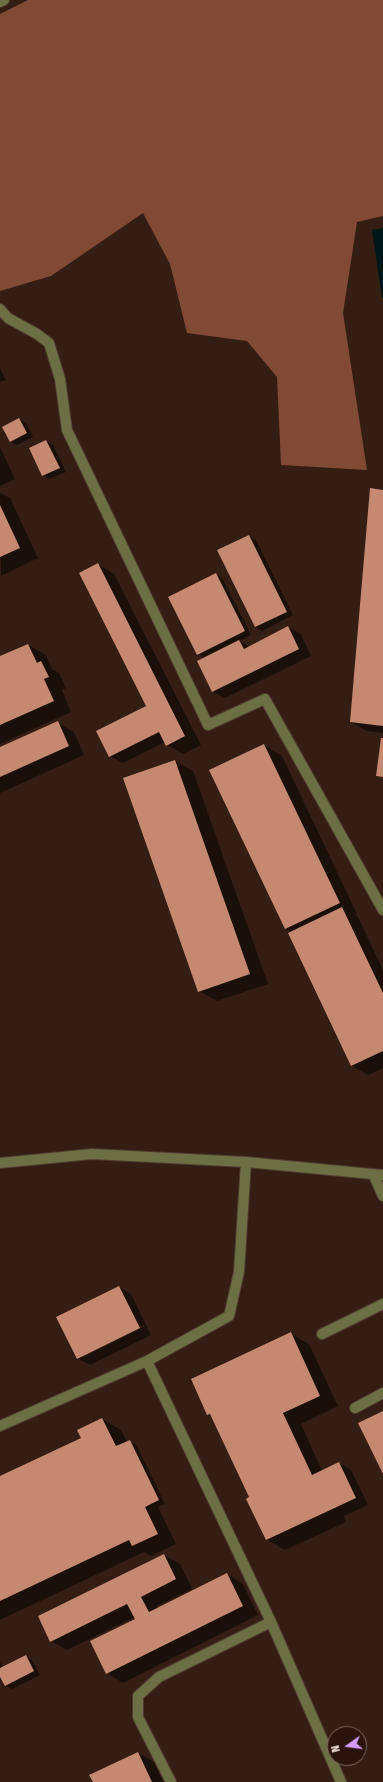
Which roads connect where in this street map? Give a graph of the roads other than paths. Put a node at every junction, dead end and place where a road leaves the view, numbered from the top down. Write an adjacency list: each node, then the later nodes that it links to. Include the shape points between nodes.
1 (4, 0): 2 (street)
2 (0, 2)
3 (0, 309): 4 (street, via 8,318 49,343 60,379 67,430 208,725 265,699)
4 (383, 910)
5 (246, 1162): 6 (street, via 92,1154); 7 (street); 11 (street, via 239,1272 229,1316)
6 (0, 1163)
7 (378, 1174): 8 (street)
8 (383, 1196)
9 (383, 1304): 10 (street)
10 (322, 1334)
11 (147, 1361): 14 (street); 15 (street)
12 (383, 1393): 13 (street)
13 (355, 1408)
14 (0, 1426)
15 (271, 1622): 16 (street, via 159,1677 138,1696 138,1717); 17 (street)
16 (171, 1782)
17 (341, 1782)

